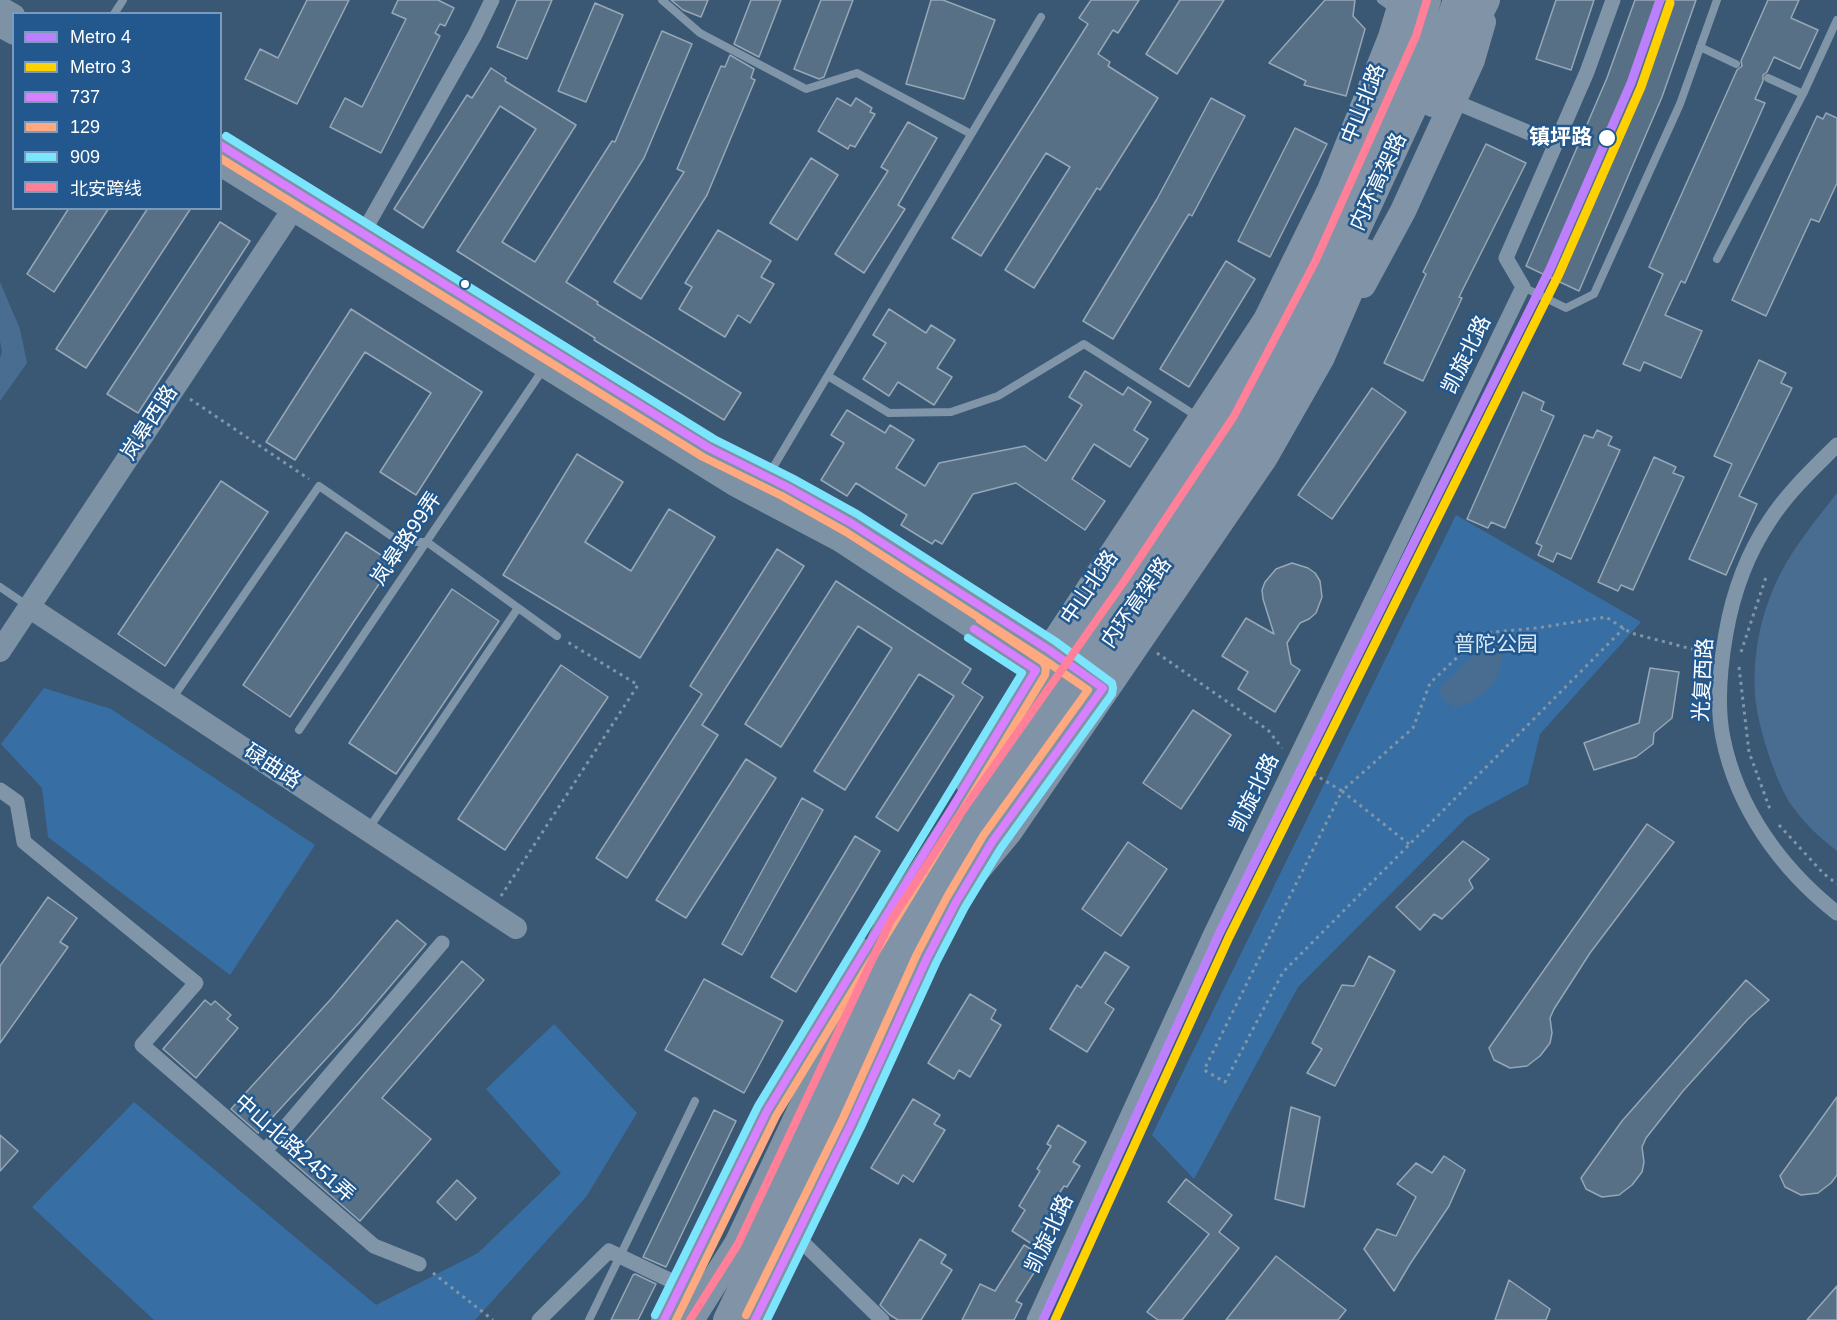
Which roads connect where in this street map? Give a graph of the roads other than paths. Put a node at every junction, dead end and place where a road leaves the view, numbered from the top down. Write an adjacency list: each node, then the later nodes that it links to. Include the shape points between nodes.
1 (492, 0): 21 (street)
2 (662, 0): 16 (lane, via 700,33 806,89 857,73)
3 (1428, 0): 49 (highway, 内环高架路, bridge, via 1416,36 1315,262 1233,416 1127,578 956,820 890,922)
4 (1457, 0): 44 (highway, 内环高架路, bridge, via 1440,49 1335,276 1257,422 1153,580 982,823)
5 (1488, 0): 15 (highway)
6 (1613, 0): 17 (street)
7 (1717, 0): 11 (lane)
8 (1394, 4): 26 (main road, 中山北路, via 1391,37 1330,190 1266,320)
9 (1041, 17): 16 (lane)
10 (1837, 20): 14 (lane)
11 (1700, 47): 12 (lane); 23 (lane, via 1680,104 1594,294 1566,308)
12 (1736, 64)
13 (1768, 78): 14 (lane)
14 (1803, 94): 22 (lane)
15 (1443, 102): 17 (street); 36 (main road, via 1403,211 1346,317 1210,530); 44 (highway, bridge, via 1321,357 1264,457 1008,832)
16 (971, 134): 25 (lane)
17 (1556, 144): 23 (street, via 1506,258)
18 (222, 147): 20 (main road)
19 (222, 166): 20 (main road)
20 (297, 203): 21 (main road); 31 (main road, 岚皋西路)
21 (358, 241): 24 (main road); 28 (main road, via 710,448)
22 (1717, 259)
23 (1522, 288): 61 (street, 凯旋北路, via 1210,935)
24 (545, 367): 29 (lane, 岚皋路99弄); 35 (main road, via 734,484 840,541)
25 (828, 376): 26 (lane, via 889,413 951,412 998,396 1084,344); 28 (lane)
26 (1202, 419): 35 (main road, 中山北路)
27 (1837, 445): 41 (street, 光复西路, via 1770,519 1747,561 1731,607 1719,697 1722,736 1734,780 1755,822 1786,865)
28 (768, 478): 35 (main road, via 851,523)
29 (427, 542): 32 (lane); 37 (lane, via 400,542 319,486); 38 (lane, 岚皋路99弄)
30 (0, 587): 31 (lane)
31 (29, 607): 34 (main road, 岚皋西路); 37 (main road, 碌曲路)
32 (518, 608): 33 (lane); 40 (lane)
33 (557, 636)
34 (0, 651)
35 (1042, 660): 36 (main road); 47 (main road, 中山北路, via 767,1111)
36 (1096, 697): 48 (main road, via 992,842 956,902)
37 (171, 700): 40 (main road, 碌曲路)
38 (299, 730)
39 (0, 790): 46 (street, 中山北路2451弄, via 18,802 24,842 196,983 142,1045)
40 (368, 830): 42 (main road, 碌曲路)
41 (1837, 913)
42 (516, 928)
43 (441, 943): 46 (street)
44 (904, 951): 58 (highway, 内环高架路, bridge)
45 (695, 1101): 50 (lane)
46 (265, 1151): 51 (street, 中山北路2451弄, via 374,1246)
47 (734, 1176): 48 (street); 52 (main road, 中山北路)
48 (795, 1235): 59 (main road); 60 (street)
49 (738, 1244): 56 (highway); 57 (highway, 内环高架路)
50 (620, 1256): 52 (street); 53 (street, via 609,1251); 54 (lane)
51 (419, 1264)
52 (680, 1285): 55 (main road, 中山北路)
53 (539, 1320)
54 (589, 1320)
55 (664, 1320)
56 (690, 1320)
57 (702, 1320)
58 (727, 1320)
59 (754, 1320)
60 (882, 1320)
61 (1034, 1320)

